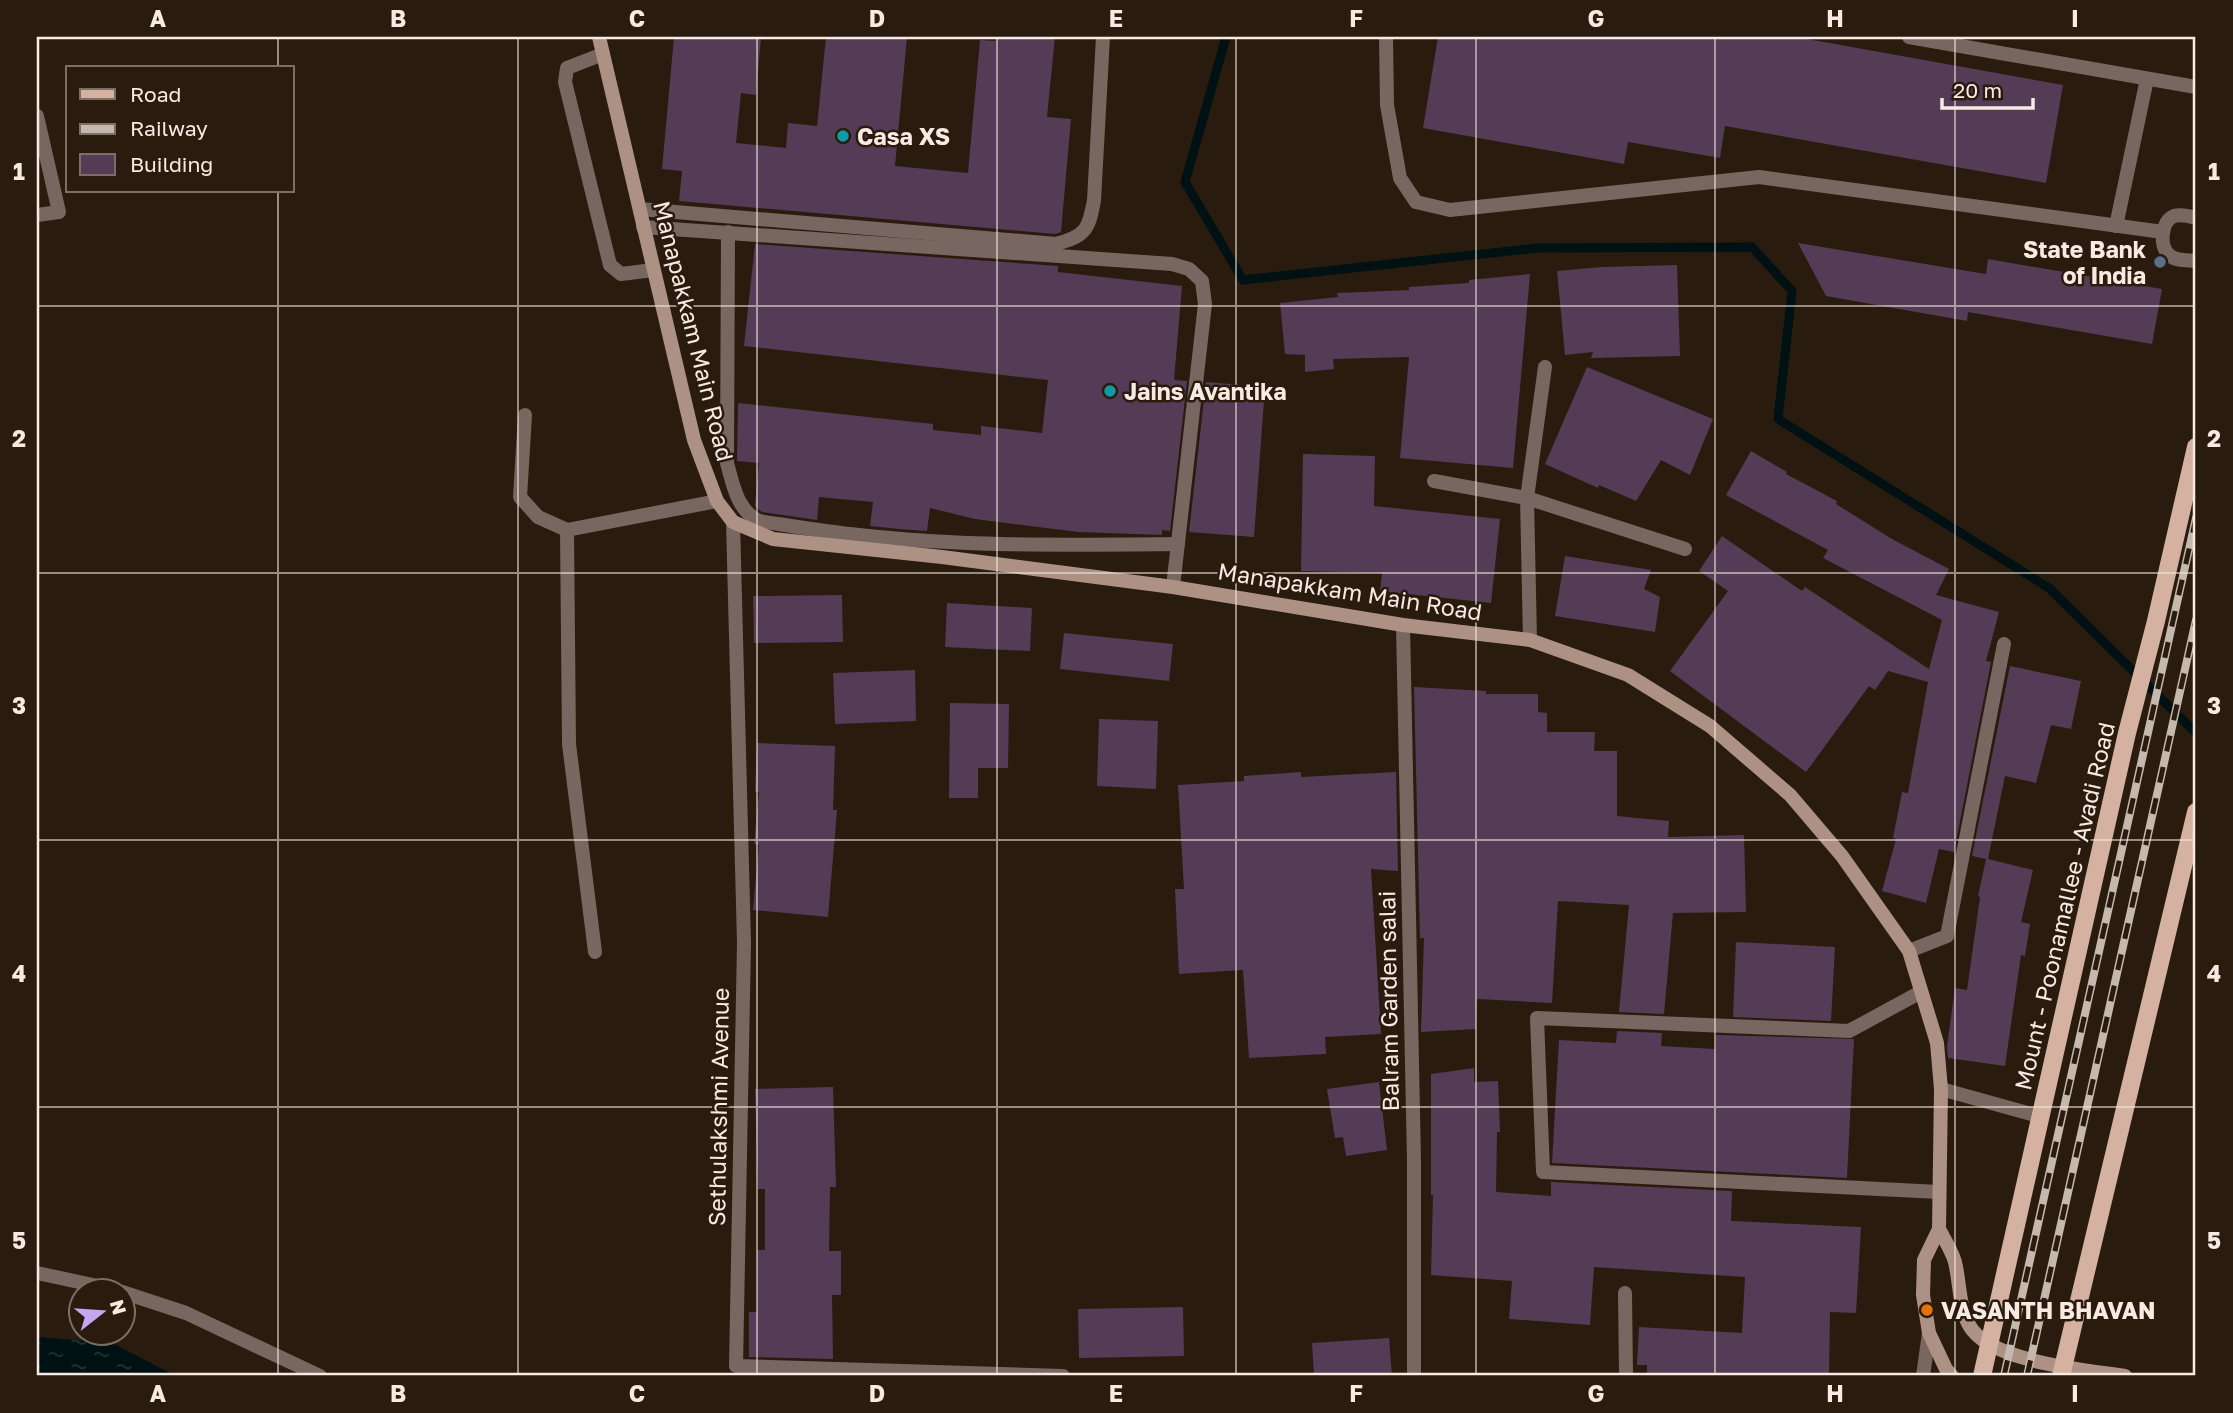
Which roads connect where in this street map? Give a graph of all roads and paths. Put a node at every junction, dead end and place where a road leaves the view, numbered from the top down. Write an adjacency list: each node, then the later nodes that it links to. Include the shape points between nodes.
1 (599, 37): 5 (main road, Manapakkam Main Road)
2 (1103, 37): 9 (street, via 1094,200 1090,224 1077,239 1056,244)
3 (1386, 37): 12 (street, via 1387,105 1400,178 1416,202 1450,210 1759,177)
4 (1909, 37): 6 (street)
5 (603, 54): 9 (main road, Manapakkam Main Road); 17 (street, via 567,68 565,82 610,265 621,274)
6 (2147, 79): 7 (street); 12 (street)
7 (2196, 87)
8 (37, 116): 10 (street, via 59,212)
9 (640, 209): 13 (main road, Manapakkam Main Road)
10 (37, 215)
11 (2196, 218): 15 (street, via 2175,216)
12 (2116, 226): 15 (street)
13 (643, 227): 14 (street); 17 (main road, Manapakkam Main Road)
14 (728, 232): 26 (street, via 727,463 736,494 749,516 860,536); 26 (street, via 1172,264 1189,269 1202,281 1205,304)
15 (2163, 232): 16 (street, via 2169,255)
16 (2196, 261)
17 (653, 270): 23 (main road, Manapakkam Main Road, via 694,440)
18 (1545, 367): 22 (street)
19 (525, 415): 25 (street, via 520,497 538,517)
20 (2196, 447): 37 (main road, Mount - Poonamallee - Avadi Road)
21 (1434, 481): 22 (street)
22 (1527, 498): 27 (street); 30 (street)
23 (717, 501): 24 (main road, Manapakkam Main Road); 25 (street)
24 (733, 522): 28 (main road, Manapakkam Main Road, via 773,539); 47 (street, Sethulakshmi Avenue, via 744,943 736,1366)
25 (567, 530): 34 (street, via 569,744)
26 (1178, 544): 28 (street)
27 (1685, 550)
28 (1174, 587): 29 (main road, Manapakkam Main Road)
29 (1403, 625): 30 (main road, Manapakkam Main Road); 50 (street, Balram Garden salai, via 1415,1161)
30 (1530, 640): 33 (main road, Manapakkam Main Road, via 1628,675 1710,726 1790,795 1842,856)
31 (2004, 644): 33 (street, via 1947,936)
32 (2196, 812): 46 (main road)
33 (1909, 951): 35 (main road, Manapakkam Main Road)
34 (595, 952)
35 (1921, 992): 36 (main road, Manapakkam Main Road, via 1937,1043); 38 (street, via 1849,1031 1537,1018 1543,1172)
36 (1941, 1089): 37 (street); 38 (main road, Manapakkam Main Road)
37 (2042, 1117): 45 (main road, Mount - Poonamallee - Avadi Road)
38 (1939, 1192): 39 (main road, Manapakkam Main Road)
39 (1939, 1228): 44 (main road, Manapakkam Main Road, via 1924,1260); 45 (main road, via 1955,1260 1970,1328)
40 (37, 1273): 41 (street)
41 (66, 1279)
42 (1626, 1293): 51 (street)
43 (136, 1297): 48 (street, via 186,1313)
44 (1929, 1333): 52 (street); 53 (main road, Manapakkam Main Road)
45 (1990, 1345): 46 (main road); 54 (main road, Mount - Poonamallee - Avadi Road)
46 (2063, 1371): 55 (main road)
47 (827, 1372): 49 (street, Sethulakshmi Avenue)
48 (320, 1376)
49 (1063, 1376)
50 (1414, 1376)
51 (1626, 1376)
52 (1923, 1376)
53 (1952, 1376)
54 (1982, 1376)
55 (2124, 1376)

